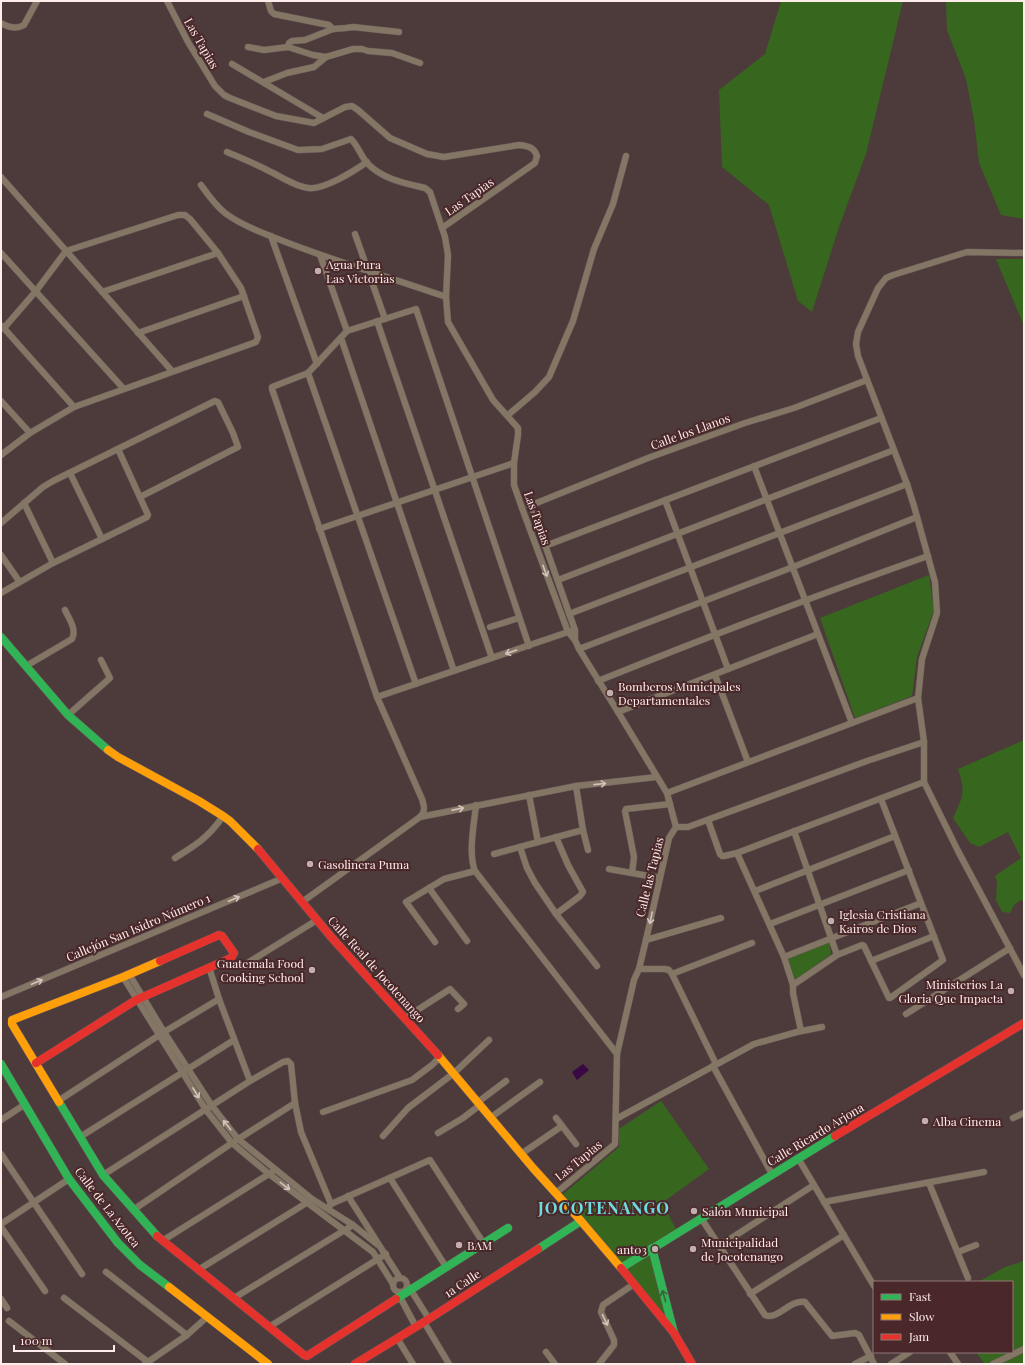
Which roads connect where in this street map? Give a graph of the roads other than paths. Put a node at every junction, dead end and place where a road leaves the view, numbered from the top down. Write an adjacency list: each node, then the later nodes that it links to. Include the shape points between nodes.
1 (37, 1): 4 (street, via 21,27 10,27)
2 (167, 1): 14 (street, Las Tapias, via 188,42 215,86 224,95 276,116 314,123)
3 (268, 1): 5 (street, via 270,11 274,14 330,25)
4 (1, 23)
5 (333, 29): 6 (street, via 353,27); 8 (street, via 305,40 290,42)
6 (399, 32)
7 (248, 47): 8 (street, via 264,50)
8 (288, 47): 9 (street)
9 (326, 57): 10 (street, via 356,49 392,52); 12 (street, via 314,67 287,73)
10 (420, 63)
11 (232, 64): 12 (street)
12 (264, 82): 14 (street)
13 (207, 114): 17 (street, via 298,150 322,149 351,139)
14 (323, 118): 20 (street, Las Tapias, via 352,106 390,138 427,154 444,157 519,145 528,146 535,151 535,163)
15 (227, 152): 17 (street, via 308,188 315,188 348,175)
16 (626, 156): 46 (street, via 614,204 594,249 573,321 549,377)
17 (367, 162): 20 (street, via 389,178 425,188 430,192)
18 (1, 177): 23 (street)
19 (201, 186): 22 (street, via 224,212)
20 (442, 228): 32 (street, Las Tapias, via 448,255)
21 (355, 234): 28 (street)
22 (271, 236): 27 (street); 39 (street)
23 (66, 251): 25 (street, via 178,215 185,215); 29 (street); 30 (street)
24 (1, 253): 29 (street)
25 (218, 253): 30 (street); 31 (street)
26 (1024, 253): 42 (street, via 967,252 886,278 878,288 857,338 857,350)
27 (320, 255): 28 (street); 36 (street)
28 (367, 271): 32 (street); 33 (street)
29 (36, 291): 35 (street); 43 (street)
30 (102, 292): 37 (street)
31 (244, 296): 37 (street); 40 (street, via 258,340)
32 (446, 297): 46 (street, Las Tapias, via 448,322 493,400)
33 (385, 319): 34 (street); 55 (street, via 416,310)
34 (377, 321): 36 (street); 57 (street)
35 (2, 327): 45 (street)
36 (347, 331): 38 (street)
37 (138, 333): 40 (street)
38 (341, 338): 39 (street); 61 (street)
39 (317, 364): 41 (street)
40 (172, 372): 43 (street)
41 (308, 373): 65 (street); 68 (street, via 274,385 272,389)
42 (867, 380): 47 (street); 63 (street, Calle los Llanos, via 648,458)
43 (123, 388): 45 (street)
44 (1, 401): 48 (street)
45 (74, 407): 48 (street)
46 (508, 415): 52 (street, Las Tapias, via 518,428)
47 (881, 418): 50 (street); 53 (street)
48 (30, 433): 51 (street)
49 (118, 449): 54 (street); 58 (street); 58 (street, via 215,401 219,404 238,446 237,449)
50 (894, 450): 56 (street); 60 (street)
51 (1, 455)
52 (514, 463): 55 (street); 64 (street, Las Tapias, via 514,485)
53 (754, 466): 59 (street); 60 (street)
54 (70, 473): 62 (street, via 43,487); 71 (street)
55 (472, 477): 57 (street); 85 (street)
56 (907, 484): 66 (street); 69 (street)
57 (434, 489): 61 (street); 95 (street)
58 (140, 497): 71 (street, via 147,517)
59 (665, 500): 70 (street); 72 (street)
60 (767, 500): 69 (street); 70 (street)
61 (396, 502): 65 (street); 99 (street)
62 (24, 503): 67 (street); 75 (street)
63 (531, 505): 64 (street, Calle los Llanos); 72 (street, Las Tapias)
64 (522, 508): 88 (street, Las Tapias, one-way to 88)
65 (358, 515): 68 (street); 102 (street)
66 (917, 517): 74 (street); 77 (street)
67 (1, 523)
68 (320, 529): 103 (street)
69 (780, 533): 76 (street); 77 (street)
70 (678, 534): 76 (street); 78 (street)
71 (102, 539): 75 (street)
72 (545, 546): 78 (street, Las Tapias)
73 (1, 555): 79 (street)
74 (928, 556): 81 (street); 104 (street, via 937,613 922,659)
75 (53, 563): 79 (street)
76 (690, 567): 82 (street); 84 (street)
77 (793, 567): 81 (street); 82 (street)
78 (558, 580): 84 (street, Las Tapias)
79 (19, 581): 80 (street)
80 (1, 593)
81 (806, 599): 89 (street); 90 (street)
82 (703, 602): 89 (street); 94 (street)
83 (65, 610): 97 (street, via 74,630 74,637)
84 (569, 614): 87 (street, Las Tapias)
85 (519, 618): 86 (street); 93 (street)
86 (490, 627)
87 (575, 630): 88 (street); 92 (street, Las Tapias)
88 (568, 632): 92 (street, Las Tapias); 93 (street)
89 (716, 634): 98 (street); 101 (street)
90 (818, 634): 98 (street); 107 (street)
91 (1, 637): 97 (street, Calle Real de Jocotenango)
92 (575, 640): 94 (street, Calle las Tapias)
93 (529, 646): 95 (street, one-way to 95)
94 (579, 649): 101 (street, Calle las Tapias)
95 (492, 658): 99 (street)
96 (101, 660): 106 (street, via 110,678)
97 (26, 666): 106 (street, Calle Real de Jocotenango)
98 (728, 669): 100 (street)
99 (454, 671): 102 (street)
100 (715, 675): 105 (street); 109 (street)
101 (598, 681): 105 (street, Calle las Tapias)
102 (416, 684): 103 (street)
103 (377, 697): 119 (street, via 422,799 424,813)
104 (918, 698): 107 (street); 108 (street)
105 (618, 712): 110 (street, Calle las Tapias)
106 (68, 715): 118 (street, Calle Real de Jocotenango, via 118,757)
107 (852, 723): 109 (street)
108 (924, 742): 111 (street); 120 (street)
109 (748, 762): 113 (street)
110 (657, 777): 112 (street, one-way to 110); 113 (street, Calle las Tapias)
111 (924, 782): 115 (street); 154 (street)
112 (576, 786): 114 (street); 122 (street)
113 (666, 793): 116 (street, Calle las Tapias)
114 (529, 795): 117 (street); 126 (street)
115 (881, 799): 123 (street); 124 (street)
116 (670, 804): 121 (street, Calle las Tapias); 136 (street, via 626,809 634,857)
117 (476, 806): 119 (street, one-way to 117); 133 (street, via 472,854)
118 (223, 816): 131 (street, via 212,831); 137 (street, Calle Real de Jocotenango, via 259,850)
119 (420, 817): 141 (street)
120 (708, 820): 121 (street, via 688,827); 129 (street, via 722,856)
121 (676, 827): 138 (street, Calle las Tapias, via 668,838)
122 (582, 830): 125 (street); 128 (street)
123 (794, 831): 129 (street); 135 (street)
124 (895, 836): 134 (street); 135 (street)
125 (556, 837): 126 (street); 144 (street, via 583,892)
126 (538, 842): 127 (street)
127 (520, 847): 130 (street); 144 (street, via 535,883)
128 (588, 850)
129 (737, 853): 140 (street)
130 (494, 854)
131 (175, 858)
132 (609, 869): 136 (street)
133 (475, 870): 139 (street, via 444,879); 178 (street)
134 (909, 870): 142 (street); 143 (street)
135 (807, 871): 140 (street); 143 (street)
136 (632, 873): 138 (street)
137 (283, 878): 141 (street, Calle Real de Jocotenango); 166 (street, Callejón San Isidro Número 1, one-way to 137)
138 (660, 878): 150 (street, Calle las Tapias, one-way to 150)
139 (429, 888): 151 (street); 152 (street, via 406,902)
140 (755, 891): 147 (street)
141 (302, 902): 146 (street, Calle Real de Jocotenango)
142 (921, 903): 148 (street); 149 (street)
143 (819, 905): 147 (street); 149 (street)
144 (556, 914): 159 (street)
145 (721, 918): 150 (street)
146 (317, 920): 158 (street); 171 (street, Calle Real de Jocotenango)
147 (770, 924): 156 (street)
148 (934, 936): 157 (street); 157 (street, via 943,960 890,998)
149 (831, 938): 155 (street); 156 (street)
150 (646, 940): 161 (street, Calle las Tapias)
151 (468, 941)
152 (435, 942)
153 (752, 943): 162 (street)
154 (1010, 948): 164 (street); 170 (street)
155 (837, 955): 157 (street, via 862,945); 165 (street)
156 (784, 957): 165 (street)
157 (871, 961)
158 (249, 962)
159 (597, 966)
160 (210, 967): 163 (street, via 231,958 234,954 220,935); 167 (street); 168 (street)
161 (639, 969): 162 (street, via 665,969); 178 (street, Calle las Tapias, via 634,980)
162 (672, 974): 182 (street)
163 (126, 975): 167 (street); 180 (street, via 12,1020)
164 (1024, 975)
165 (793, 985): 174 (street)
166 (1, 997)
167 (139, 998): 175 (street); 180 (street)
168 (219, 999): 175 (street); 176 (street)
169 (458, 1009): 171 (street, via 464,1004 450,989)
170 (906, 1014)
171 (405, 1018): 179 (street, Calle Real de Jocotenango)
172 (1023, 1025): 210 (street, Calle Ricardo Arjona)
173 (822, 1027): 174 (street)
174 (801, 1031): 182 (street, via 754,1044)
175 (162, 1034): 183 (street); 188 (street)
176 (234, 1040): 183 (street); 185 (street)
177 (489, 1040): 184 (street)
178 (617, 1054): 198 (street, Calle las Tapias)
179 (440, 1057): 184 (street, Calle Real de Jocotenango); 193 (street, via 412,1080)
180 (36, 1063): 188 (street)
181 (1, 1064): 191 (street, Calle de La Azotea)
182 (715, 1065): 198 (street); 214 (street)
183 (186, 1072): 192 (street); 203 (street)
184 (454, 1073): 190 (street, Calle Real de Jocotenango); 202 (street, via 408,1108)
185 (250, 1081): 189 (street, via 288,1061 291,1064); 192 (street)
186 (506, 1081): 190 (street)
187 (540, 1082): 195 (street)
188 (58, 1101): 203 (street)
189 (295, 1103): 204 (street); 225 (street, via 304,1143)
190 (479, 1104): 195 (street, Calle Real de Jocotenango); 201 (street, via 463,1118)
191 (24, 1105): 199 (street); 217 (street, Calle de La Azotea)
192 (209, 1108): 204 (street, one-way to 192); 205 (street); 215 (street)
193 (323, 1112)
194 (1024, 1113): 197 (street)
195 (490, 1118): 209 (street, Calle Real de Jocotenango)
196 (556, 1118): 200 (street)
197 (1014, 1118)
198 (616, 1119): 207 (street, Calle las Tapias)
199 (1, 1120)
200 (562, 1126): 206 (street); 209 (street)
201 (438, 1133)
202 (383, 1136)
203 (80, 1137): 215 (street)
204 (238, 1139): 205 (street); 211 (street)
205 (232, 1143): 213 (street); 226 (street)
206 (576, 1144)
207 (615, 1144): 220 (street, Las Tapias)
208 (1, 1154): 223 (street)
209 (521, 1154): 220 (street, Calle Real de Jocotenango)
210 (798, 1158): 214 (street, Calle Ricardo Arjona); 219 (street)
211 (276, 1170): 213 (street); 222 (street)
212 (984, 1172): 218 (street)
213 (269, 1174): 222 (street, one-way to 222); 235 (street)
214 (772, 1174): 227 (street, Calle Ricardo Arjona)
215 (102, 1175): 226 (street)
216 (390, 1178): 221 (street); 236 (street, via 430,1160); 244 (street)
217 (69, 1179): 223 (street); 262 (street, Calle de La Azotea, via 118,1244 140,1265)
218 (929, 1183): 224 (street); 241 (street)
219 (814, 1185): 224 (street); 239 (street)
220 (556, 1193): 228 (street, Calle Real de Jocotenango)
221 (348, 1196): 225 (street); 237 (street)
222 (310, 1201): 225 (street); 233 (street); 246 (street)
223 (33, 1202): 229 (street); 248 (street)
224 (824, 1202): 234 (street)
225 (330, 1206): 230 (street)
226 (133, 1210): 235 (street)
227 (701, 1218): 239 (street); 240 (street, Calle Ricardo Arjona)
228 (581, 1221): 245 (street, Calle Real de Jocotenango); 264 (street, 1a Calle)
229 (1, 1224)
230 (353, 1225): 233 (street); 237 (street)
231 (1, 1227): 255 (street)
232 (508, 1228): 236 (street)
233 (344, 1231): 243 (street, via 373,1252); 259 (street)
234 (844, 1235): 253 (street); 257 (street)
235 (162, 1241): 246 (street)
236 (484, 1244): 244 (street)
237 (378, 1245): 242 (street)
238 (976, 1245): 241 (street)
239 (719, 1246): 257 (street)
240 (652, 1248): 245 (street, Calle Ricardo Arjona); 267 (street, one-way to 240)
241 (958, 1252): 250 (street)
242 (386, 1254): 243 (street); 249 (street)
243 (378, 1259): 251 (street); 265 (street)
244 (446, 1267): 254 (street)
245 (621, 1268): 252 (street, Calle Real de Jocotenango)
246 (198, 1270): 259 (street)
247 (106, 1272): 268 (street)
248 (82, 1274)
249 (400, 1278): 251 (street); 254 (street, via 404,1279)
250 (968, 1278)
251 (393, 1284): 256 (street)
252 (634, 1284): 267 (street, Calle Real de Jocotenango); 283 (street, one-way to 283, via 601,1308 614,1345)
253 (873, 1284)
254 (409, 1287): 256 (street); 264 (street)
255 (45, 1291)
256 (398, 1294): 265 (street, via 307,1356); 266 (street)
257 (750, 1294): 273 (street, via 769,1317 796,1302 805,1302 829,1334 835,1336 855,1333 859,1335)
258 (64, 1298): 276 (street)
259 (234, 1298): 265 (street)
260 (1, 1299): 261 (street)
261 (7, 1308)
262 (207, 1317): 268 (street); 278 (street, Calle de La Azotea)
263 (9, 1321): 277 (street)
264 (427, 1321): 266 (street, 1a Calle); 281 (street)
265 (269, 1327)
266 (416, 1327): 269 (street, 1a Calle)
267 (674, 1333): 284 (street, Calle Real de Jocotenango)
268 (187, 1335): 276 (street)
269 (397, 1338): 279 (street, 1a Calle); 280 (street)
270 (873, 1347): 273 (street)
271 (1024, 1349): 289 (street)
272 (546, 1352): 282 (street)
273 (869, 1353): 285 (street); 286 (street)
274 (908, 1353): 287 (street)
275 (951, 1353): 288 (street)
276 (146, 1363)
277 (65, 1364)
278 (268, 1364)
279 (355, 1364)
280 (414, 1364)
281 (449, 1364)
282 (555, 1364)
283 (599, 1364)
284 (692, 1364)
285 (856, 1364)
286 (874, 1364)
287 (890, 1364)
288 (958, 1364)
289 (993, 1364)

